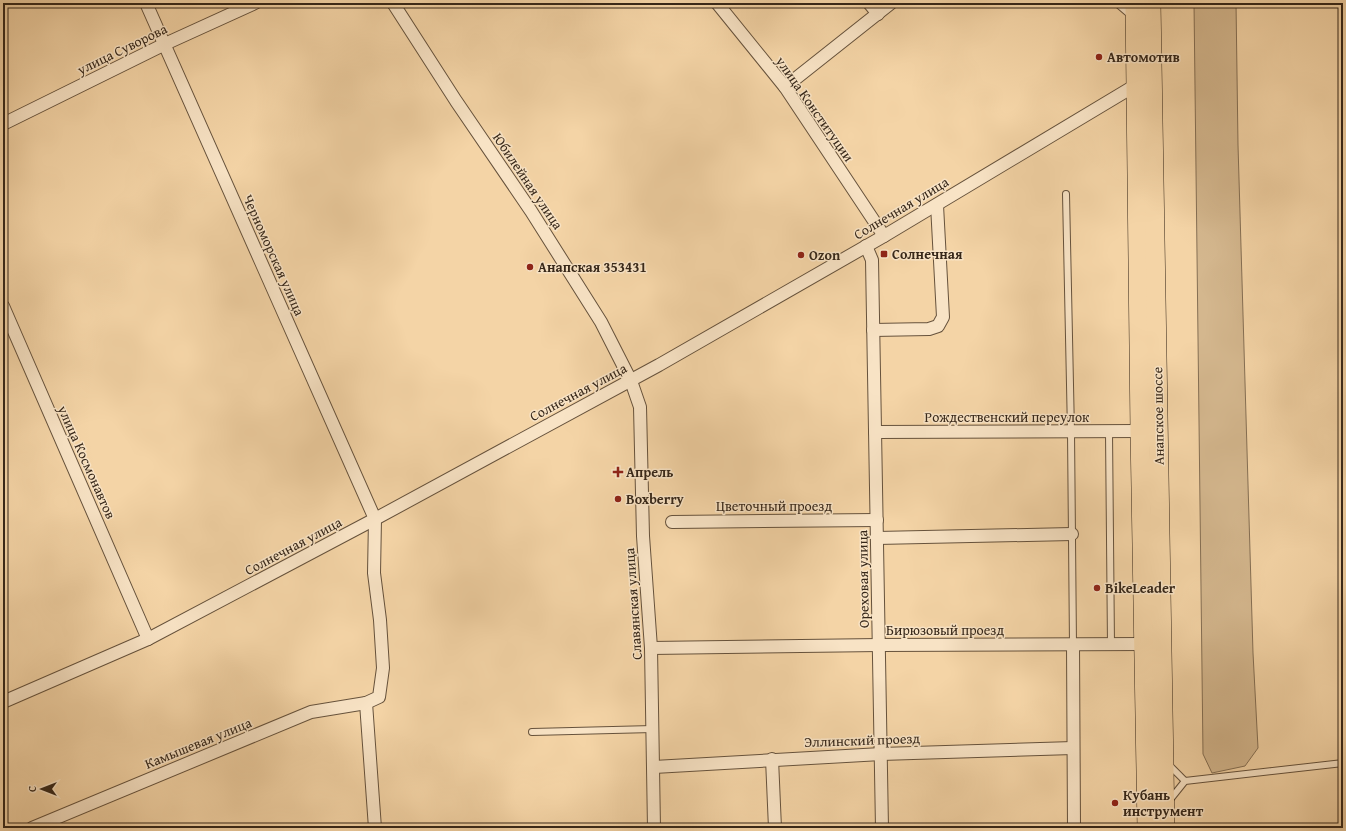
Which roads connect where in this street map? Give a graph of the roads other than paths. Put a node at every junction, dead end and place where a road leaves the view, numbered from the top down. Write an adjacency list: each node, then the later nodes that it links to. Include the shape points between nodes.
1 (146, 3): 11 (street, Черноморская улица)
2 (255, 3): 11 (street, улица Суворова)
3 (393, 3): 21 (street, Юбилейная улица, via 601,322)
4 (717, 3): 13 (street, улица Конституции)
5 (869, 3): 10 (street)
6 (892, 3): 10 (street)
7 (1121, 3): 9 (street)
8 (1151, 3): 12 (main road, Анапское шоссе)
9 (1135, 9): 12 (main road)
10 (878, 14): 13 (street)
11 (164, 44): 14 (street, улица Суворова); 26 (street, Черноморская улица)
12 (1144, 85): 16 (street, Солнечная улица); 22 (main road, Анапское шоссе); 43 (main road, Анапское шоссе)
13 (785, 87): 17 (street, улица Конституции)
14 (3, 124)
15 (1066, 194): 24 (lane)
16 (937, 205): 17 (street, Солнечная улица); 20 (street, via 943,317 938,326 929,329)
17 (884, 236): 18 (street, Солнечная улица)
18 (866, 246): 20 (street, Ореховая улица, via 872,260); 21 (street, Солнечная улица)
19 (3, 306): 31 (street, улица Космонавтов)
20 (873, 330): 23 (street, Ореховая улица)
21 (631, 381): 26 (street, Солнечная улица); 36 (street, Славянская улица, via 640,407 643,536)
22 (1140, 431): 25 (street, Рождественский переулок); 32 (main road, Анапское шоссе)
23 (875, 432): 24 (street, Рождественский переулок); 27 (street, Ореховая улица)
24 (1072, 432): 25 (street, Рождественский переулок); 29 (lane)
25 (1109, 432): 35 (lane)
26 (375, 519): 31 (street, Солнечная улица); 38 (street, Камышевая улица, via 374,573 383,668 379,697)
27 (877, 520): 28 (street, Цветочный проезд); 30 (street, Ореховая улица)
28 (672, 522)
29 (1072, 534): 30 (street); 34 (lane)
30 (877, 538): 33 (street, Ореховая улица)
31 (146, 635): 37 (street, Солнечная улица)
32 (1144, 644): 35 (street, Бирюзовый проезд); 55 (main road, Анапское шоссе)
33 (879, 645): 34 (street, Бирюзовый проезд); 36 (street, Бирюзовый проезд); 42 (street, Ореховая улица)
34 (1073, 645): 35 (street, Бирюзовый проезд); 41 (street)
35 (1111, 645)
36 (652, 648): 39 (street, Славянская улица)
37 (3, 702)
38 (366, 703): 49 (street, Камышевая улица, via 311,712); 50 (street)
39 (654, 729): 40 (lane); 46 (street, Славянская улица)
40 (532, 732)
41 (1073, 748): 42 (street, Эллинский проезд); 54 (street)
42 (881, 754): 44 (street, Эллинский проезд); 53 (street, Ореховая улица)
43 (1163, 758): 47 (lane); 48 (main road, Анапское шоссе)
44 (772, 759): 46 (street, Эллинский проезд); 52 (street)
45 (1343, 764): 47 (lane)
46 (654, 767): 51 (street, Славянская улица)
47 (1185, 781): 48 (lane)
48 (1164, 807): 56 (main road, Анапское шоссе)
49 (32, 828)
50 (375, 828)
51 (654, 828)
52 (775, 828)
53 (882, 828)
54 (1074, 828)
55 (1147, 828)
56 (1165, 828)

